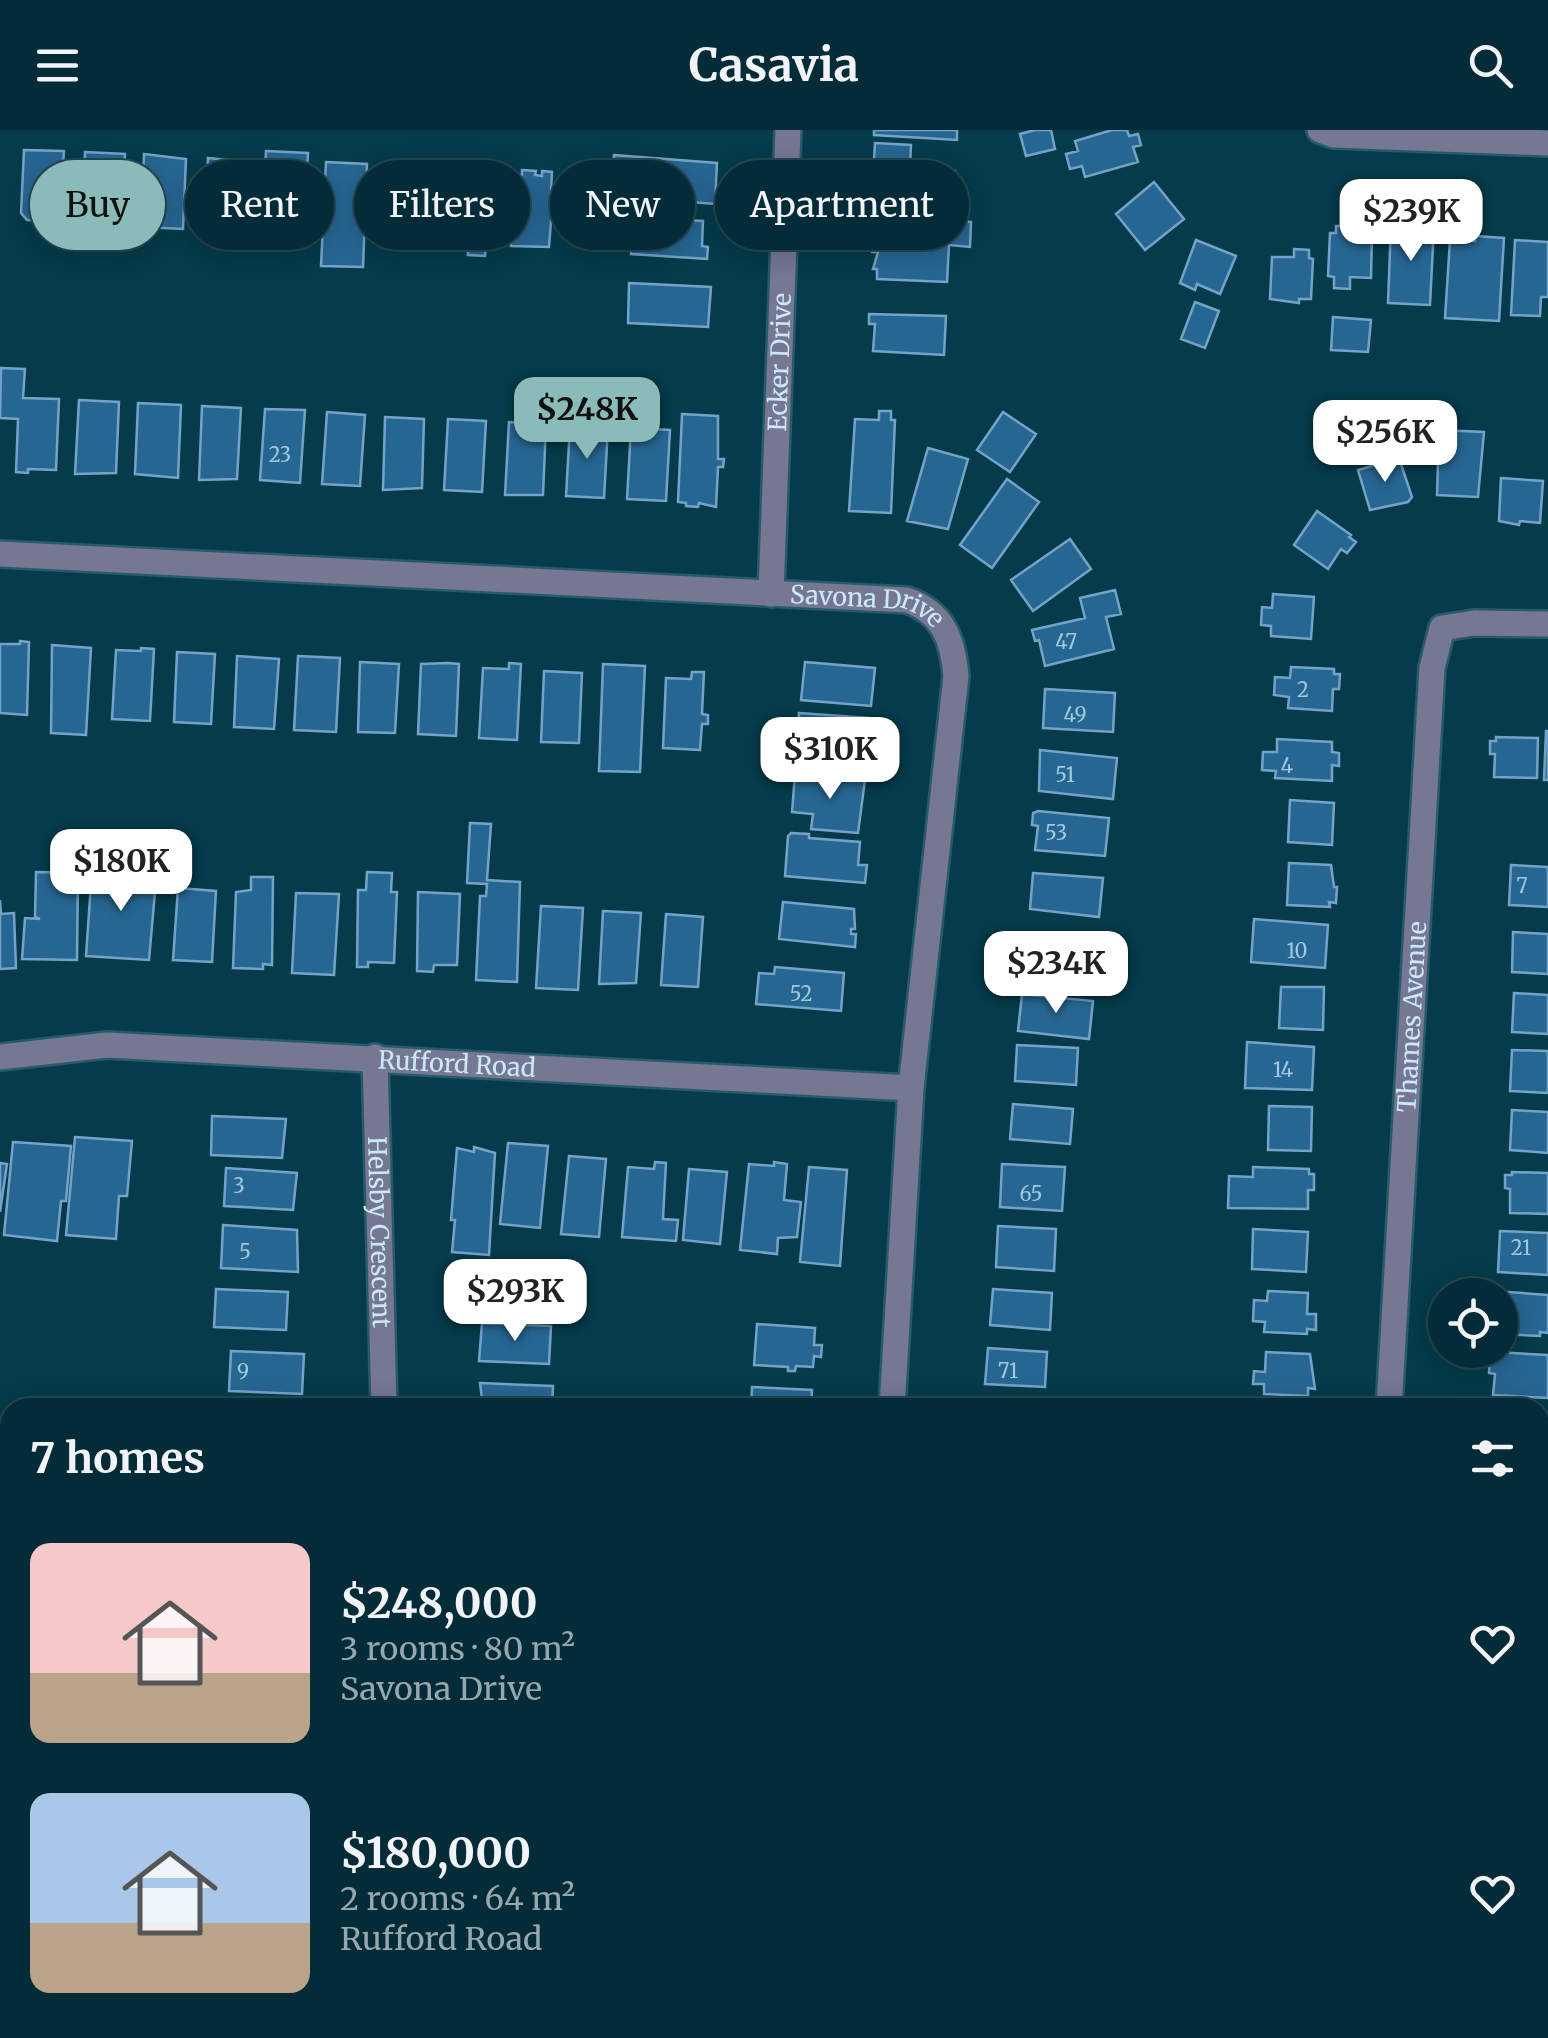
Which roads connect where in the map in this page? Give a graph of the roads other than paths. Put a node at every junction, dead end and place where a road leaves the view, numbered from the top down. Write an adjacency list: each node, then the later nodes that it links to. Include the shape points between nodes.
1 (788, 130): 5 (street, Ecker Drive)
2 (1320, 130): 3 (street)
3 (1548, 143)
4 (0, 554): 5 (street, Savona Drive)
5 (770, 594): 9 (street, Savona Drive, via 907,600 939,622 953,642 956,676)
6 (1548, 624): 12 (street, Thames Avenue, via 1442,628 1432,668)
7 (0, 1057): 8 (street, Rufford Road, via 106,1045)
8 (375, 1057): 9 (street, Rufford Road); 10 (street, Helsby Crescent)
9 (911, 1088): 11 (street, Savona Drive)
10 (384, 1398)
11 (893, 1398)
12 (1389, 1398)

